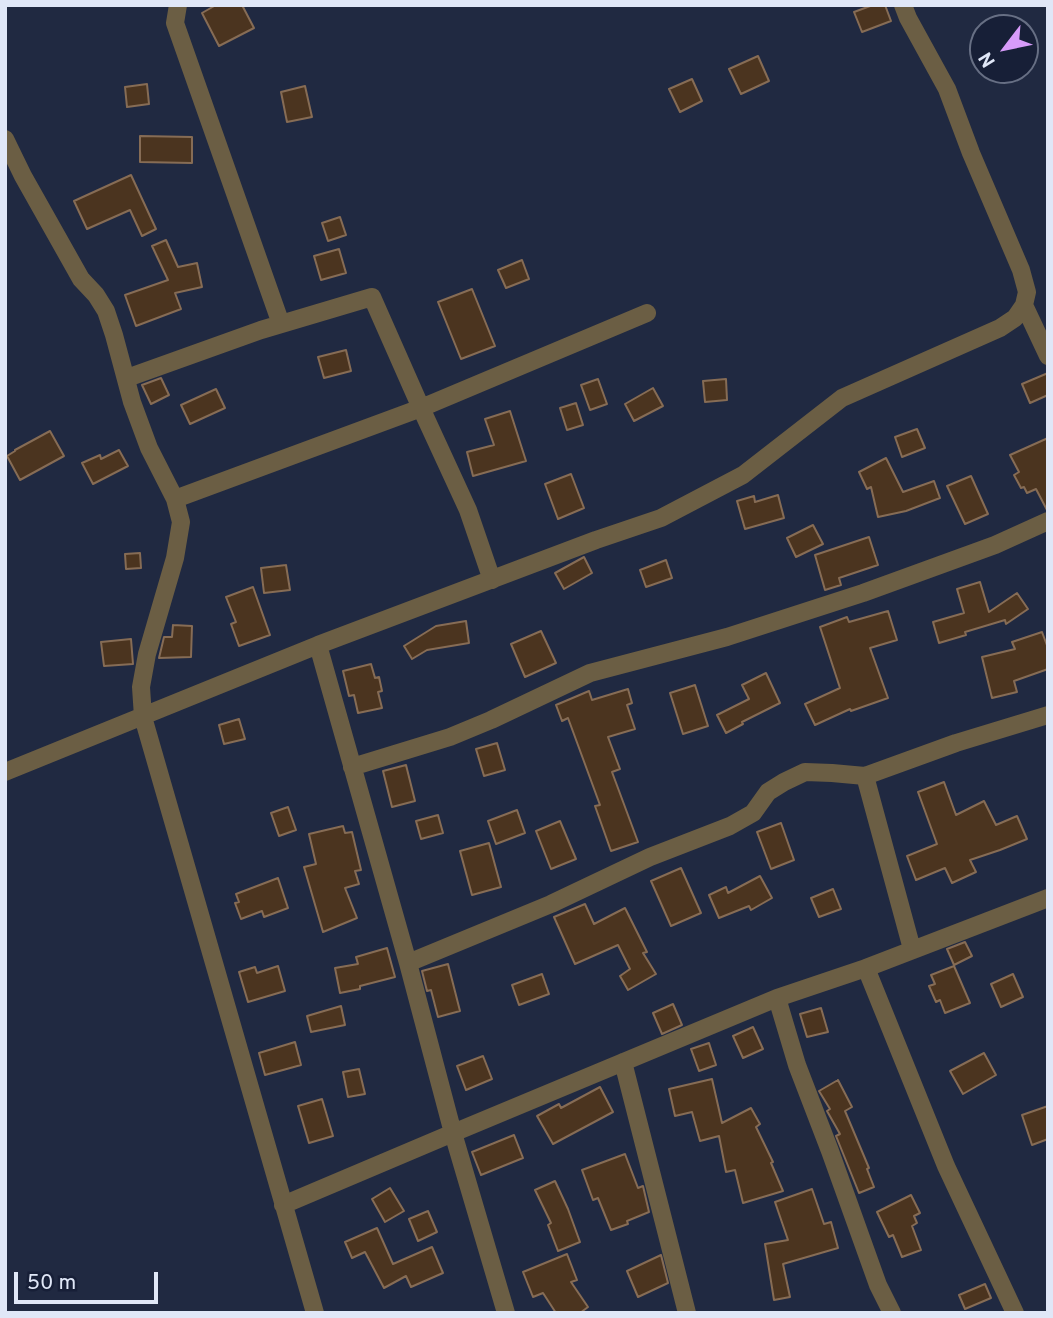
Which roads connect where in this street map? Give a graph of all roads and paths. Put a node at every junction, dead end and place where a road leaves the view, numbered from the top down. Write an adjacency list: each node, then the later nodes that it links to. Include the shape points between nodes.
1 (178, 5): 6 (street, via 175,23)
2 (903, 5): 4 (street, via 947,89 1021,271 1027,292)
3 (5, 140): 8 (street, via 81,279 106,311)
4 (1024, 305): 7 (street); 12 (street, via 1000,328 842,398 743,475 661,518)
5 (647, 313): 9 (street)
6 (281, 324): 8 (street); 9 (street, via 372,297)
7 (1048, 356)
8 (127, 378): 10 (street, via 149,448)
9 (421, 408): 10 (street); 12 (street, via 468,510)
10 (175, 499): 15 (street, via 181,522 146,654)
11 (1048, 521): 16 (street, via 863,593 727,637 590,673 450,737)
12 (492, 580): 13 (street)
13 (318, 645): 15 (street); 16 (street)
14 (1048, 715): 18 (street)
15 (143, 717): 17 (street); 26 (street)
16 (352, 767): 21 (street)
17 (5, 772)
18 (865, 776): 20 (street); 21 (street, via 805,772 768,792 753,813 730,826)
19 (1048, 898): 20 (street)
20 (912, 949): 22 (street)
21 (408, 963): 25 (street)
22 (866, 968): 23 (street); 31 (street, via 946,1166)
23 (777, 998): 24 (street); 30 (street, via 796,1065)
24 (623, 1062): 25 (street); 29 (street)
25 (453, 1133): 26 (street); 28 (street)
26 (283, 1205): 27 (street)
27 (314, 1313)
28 (506, 1313)
29 (687, 1313)
30 (892, 1313)
31 (1014, 1313)

